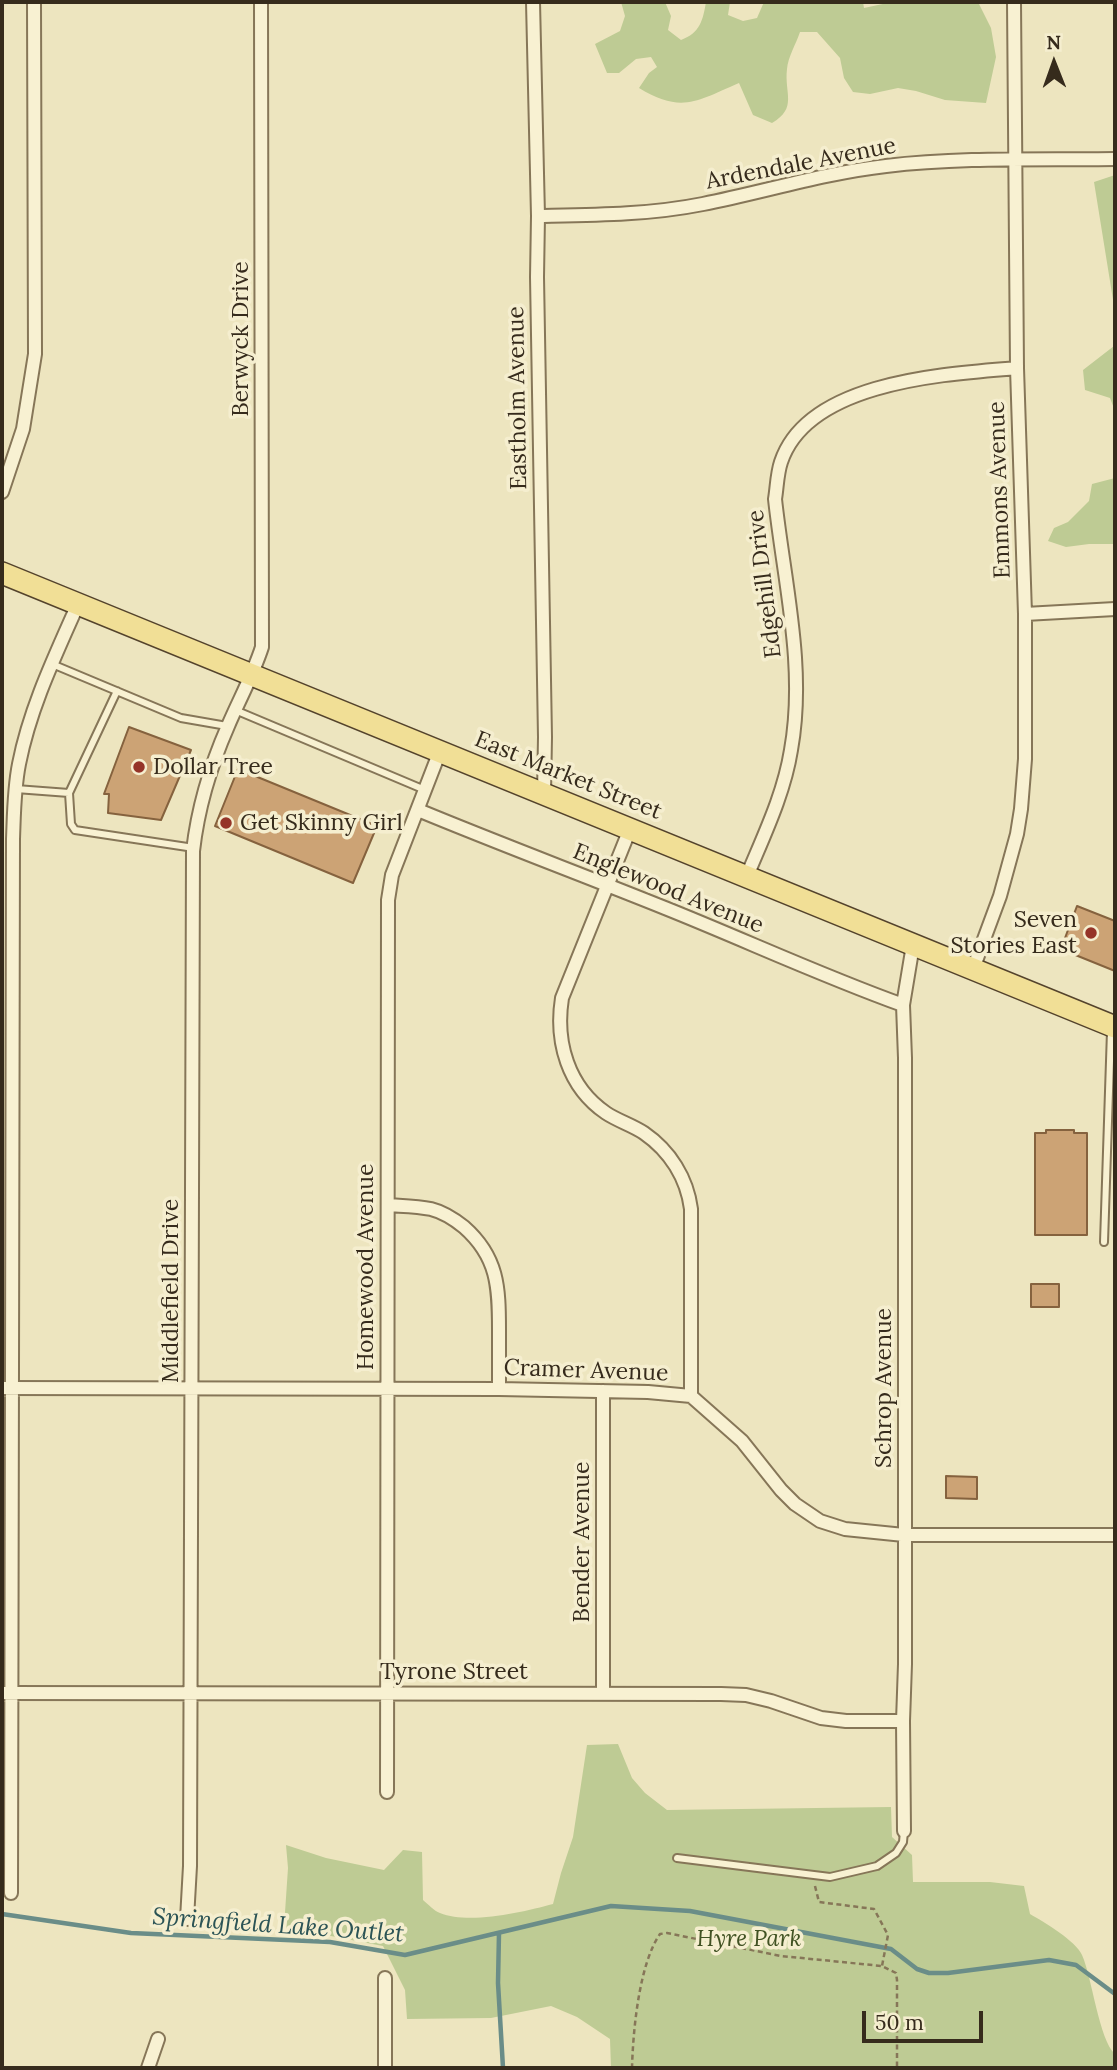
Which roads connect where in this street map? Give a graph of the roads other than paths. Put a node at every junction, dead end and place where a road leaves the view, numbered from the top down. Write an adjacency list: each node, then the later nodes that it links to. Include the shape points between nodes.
1 (34, 2): 9 (street, via 35,354 23,429)
2 (261, 2): 15 (street, Berwyck Drive, via 263,614 262,647)
3 (533, 2): 7 (street, Eastholm Avenue)
4 (1014, 2): 6 (street, Emmons Avenue)
5 (1115, 159): 6 (street, Ardendale Avenue)
6 (1015, 160): 7 (street, Ardendale Avenue, via 887,166 701,205 626,214); 8 (street, Emmons Avenue)
7 (538, 216): 23 (street, Eastholm Avenue)
8 (1017, 368): 13 (street, Emmons Avenue); 27 (street, Edgehill Drive, via 926,377 839,402 814,417 787,450 775,499 794,649 796,711 786,773)
9 (2, 492)
10 (2, 573): 11 (main road, East Market Street)
11 (78, 604): 14 (street); 15 (main road, East Market Street)
12 (1115, 609): 13 (street)
13 (1025, 614): 30 (street, Emmons Avenue, via 1021,809 1007,871)
14 (51, 664): 16 (lane); 20 (street, via 28,727)
15 (253, 674): 17 (street, Middlefield Drive); 19 (main road, East Market Street)
16 (117, 691): 18 (lane, via 181,718); 22 (lane)
17 (235, 710): 18 (street, Middlefield Drive); 21 (lane)
18 (228, 726): 26 (street, Middlefield Drive, via 204,789)
19 (440, 751): 21 (street, Homewood Avenue); 23 (main road, East Market Street)
20 (16, 789): 22 (lane); 35 (street)
21 (425, 790): 24 (street, Homewood Avenue)
22 (68, 793): 26 (lane, via 75,830)
23 (544, 794): 25 (main road, East Market Street)
24 (418, 810): 28 (street, Englewood Avenue); 33 (street, Homewood Avenue, via 392,874 388,900)
25 (630, 829): 27 (main road, East Market Street); 28 (street)
26 (194, 848): 36 (street, Middlefield Drive)
27 (747, 876): 29 (main road, East Market Street)
28 (607, 886): 31 (street, Englewood Avenue); 40 (street, via 562,998 562,1048 571,1073 594,1103 656,1143 686,1184 691,1209)
29 (913, 945): 30 (main road, East Market Street); 31 (street, Schrop Avenue)
30 (973, 969): 32 (main road, East Market Street)
31 (903, 1005): 41 (street, Schrop Avenue)
32 (1113, 1026): 34 (lane)
33 (388, 1205): 37 (street, via 430,1209 458,1222 490,1260 499,1297); 38 (street, Homewood Avenue)
34 (1104, 1242)
35 (7, 1389): 36 (street, Cramer Avenue); 43 (street)
36 (192, 1389): 38 (street, Cramer Avenue); 44 (street, Middlefield Drive)
37 (499, 1389): 38 (street, Cramer Avenue); 39 (street, Cramer Avenue)
38 (387, 1390): 45 (street, Homewood Avenue)
39 (603, 1391): 40 (street, Cramer Avenue); 46 (street, Bender Avenue)
40 (691, 1396): 41 (street, Cramer Avenue, via 742,1441 781,1490 808,1514 845,1529)
41 (904, 1535): 42 (street, Cramer Avenue); 47 (street, Schrop Avenue)
42 (1115, 1535)
43 (7, 1693): 44 (street, Tyrone Street); 51 (street)
44 (191, 1693): 45 (street, Tyrone Street); 52 (street, Middlefield Drive)
45 (387, 1693): 46 (street, Tyrone Street); 48 (street, Homewood Avenue)
46 (603, 1694): 47 (street, Tyrone Street, via 746,1695 821,1718)
47 (903, 1721): 49 (street, Schrop Avenue)
48 (387, 1792)
49 (904, 1831): 50 (lane, via 896,1853 877,1866 830,1877)
50 (677, 1858)
51 (11, 1894)
52 (187, 1919)
53 (385, 1978): 56 (street)
54 (158, 2039): 55 (street)
55 (148, 2068)
56 (385, 2068)

